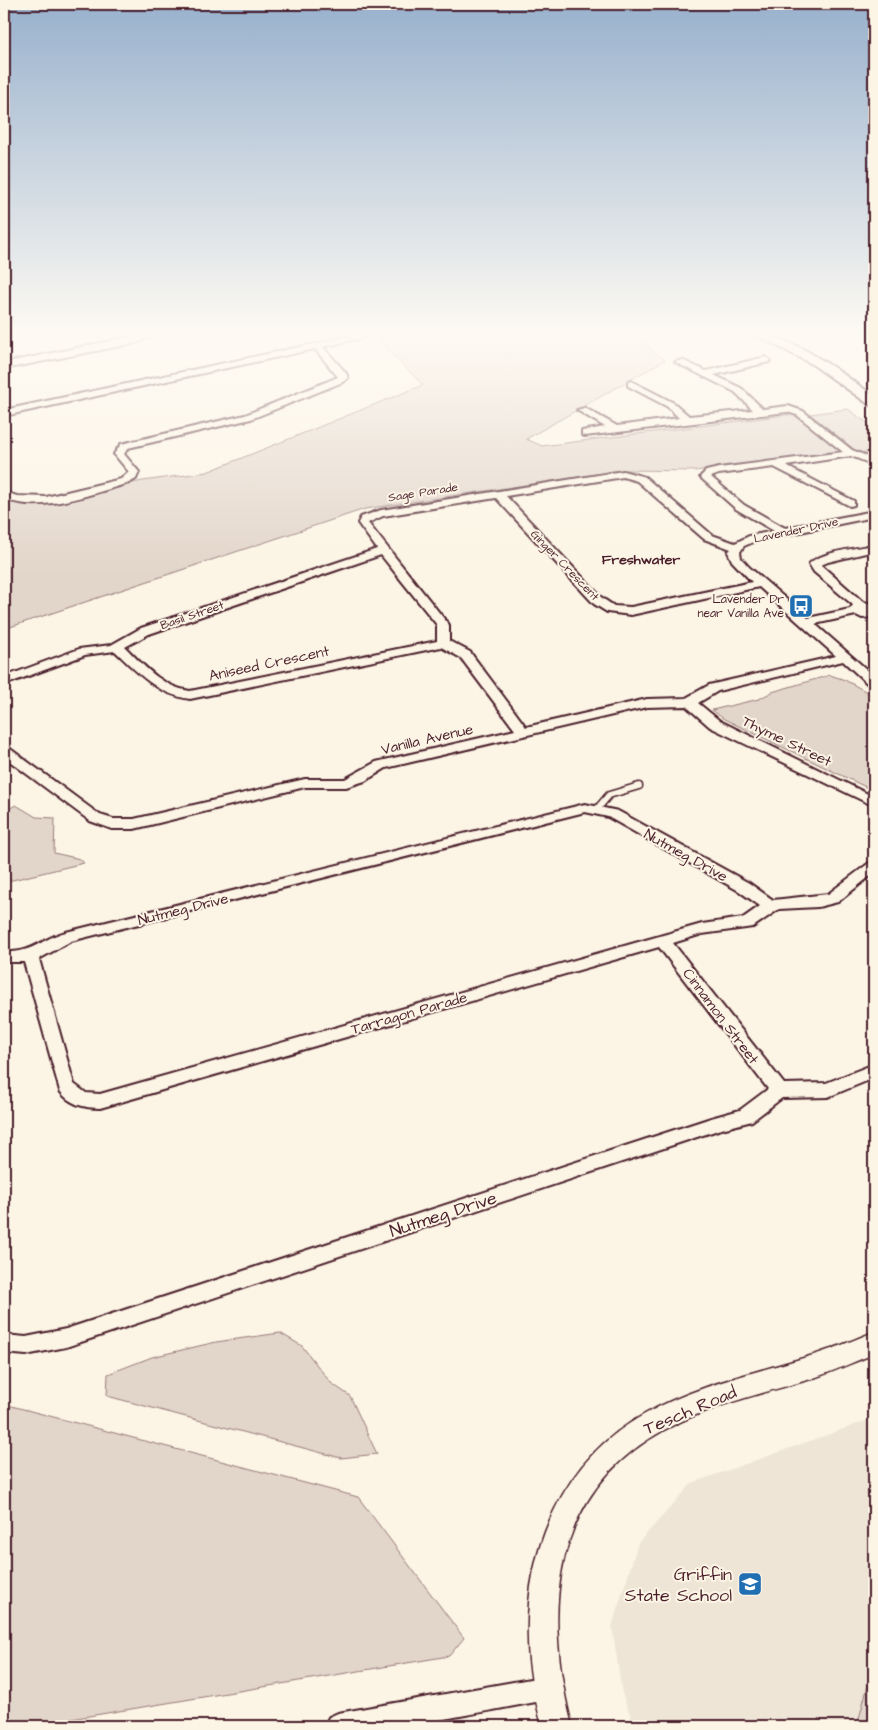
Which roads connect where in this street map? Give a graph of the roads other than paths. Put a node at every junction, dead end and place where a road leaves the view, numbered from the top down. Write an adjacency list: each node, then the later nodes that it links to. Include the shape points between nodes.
1 (256, 415): 13 (street, via 125,446 119,454 134,472 125,481 44,499 21,501)
2 (590, 415): 7 (street)
3 (681, 415): 6 (street)
4 (732, 415): 6 (street)
5 (803, 415): 9 (street)
6 (686, 419): 7 (street)
7 (615, 429): 8 (street)
8 (585, 433)
9 (849, 452): 10 (street); 11 (street, via 842,456)
10 (874, 462)
11 (777, 464): 14 (street); 16 (street, via 720,471 705,477 740,507)
12 (498, 494): 17 (street, Sage Parade, via 613,475 631,475 643,481 704,534); 19 (street, Sage Parade, via 367,517 364,526); 20 (street, Ginger Crescent, via 602,604 611,609 631,611)
13 (4, 495)
14 (850, 503)
15 (874, 514): 16 (street, Lavender Drive)
16 (784, 532): 17 (street, Lavender Drive, via 753,538)
17 (737, 547): 20 (street, Lavender Drive, via 734,552 736,559)
18 (874, 548): 21 (street, via 815,564)
19 (383, 551): 24 (street, Sage Parade, via 443,625); 25 (street, Basil Street, via 145,631)
20 (762, 583): 23 (street, Lavender Drive)
21 (858, 608): 22 (street); 23 (street)
22 (873, 613)
23 (807, 622): 26 (street, Lavender Drive)
24 (443, 642): 25 (street, Aniseed Crescent, via 184,696 164,689); 30 (street, via 468,657)
25 (118, 647): 27 (street, Basil Street, via 84,652)
26 (846, 657): 28 (street, Lavender Drive); 29 (street, Vanilla Avenue, via 714,688)
27 (4, 681)
28 (874, 682)
29 (689, 702): 30 (street, Vanilla Avenue, via 647,703); 33 (street, Thyme Street, via 715,724)
30 (524, 733): 31 (street, Vanilla Avenue, via 381,765 346,783 305,783 146,822 118,825 94,818)
31 (4, 751)
32 (638, 786): 34 (lane, via 609,794)
33 (874, 802)
34 (597, 809): 36 (street, Nutmeg Drive, via 612,814 744,887); 38 (street, Nutmeg Drive, via 575,809 66,936)
35 (874, 866): 36 (street, Tarragon Parade, via 833,898)
36 (771, 906): 37 (street, Tarragon Parade, via 747,923 710,927)
37 (663, 941): 38 (street, Tarragon Parade, via 95,1101 78,1097 66,1086); 41 (street, Cinnamon Street)
38 (30, 956): 39 (street, Nutmeg Drive)
39 (4, 957)
40 (874, 1070): 41 (street, via 828,1090)
41 (779, 1091): 43 (street, Nutmeg Drive, via 746,1116 66,1338 40,1345)
42 (874, 1343): 44 (street, Tesch Road, via 817,1365 748,1385 655,1422 629,1438 596,1469 563,1520 548,1561 541,1602 541,1647)
43 (4, 1344)
44 (547, 1688): 45 (street); 46 (street, Tesch Road)
45 (338, 1726)
46 (557, 1726)

